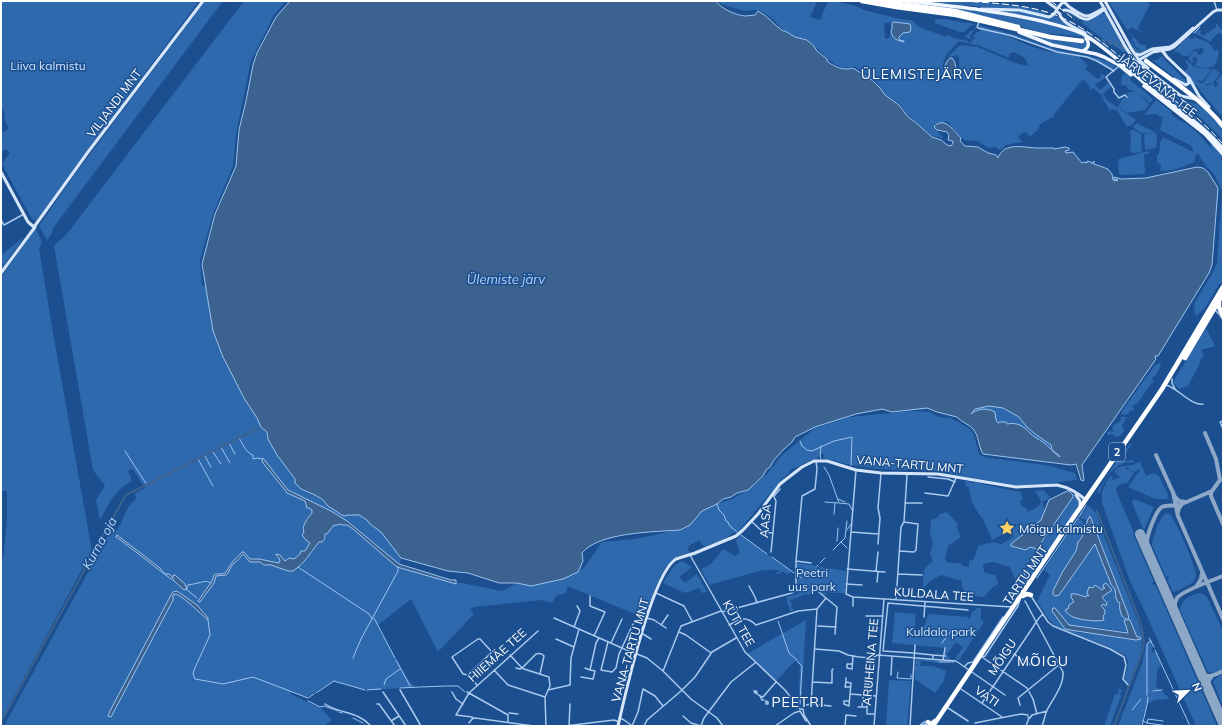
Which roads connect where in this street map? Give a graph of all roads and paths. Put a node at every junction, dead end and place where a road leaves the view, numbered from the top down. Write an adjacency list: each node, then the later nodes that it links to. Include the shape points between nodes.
1 (203, 1): 50 (street, VILJANDI MNT)
2 (862, 1): 20 (highway, JÄRVEVANA TEE)
3 (875, 1): 9 (highway, JÄRVEVANA TEE)
4 (905, 1): 9 (main road, JÄRVEVANA TEE)
5 (1046, 1): 13 (street)
6 (1102, 1): 11 (street); 17 (street)
7 (1214, 1): 15 (street)
8 (1062, 2): 10 (street); 13 (street)
9 (917, 3): 12 (main road, JÄRVEVANA TEE); 23 (highway, via 1043,33)
10 (1068, 6): 14 (street); 17 (street, via 1084,16)
11 (1106, 8): 17 (street); 19 (street); 31 (street)
12 (978, 9): 13 (street, via 1019,10 1049,17); 23 (main road, JÄRVEVANA TEE, via 1061,26)
13 (1057, 10): 18 (street)
14 (1064, 10): 17 (street, via 1084,19); 18 (street)
15 (1217, 10): 16 (street); 21 (street)
16 (1223, 10)
17 (1098, 12): 19 (street, via 1104,13)
18 (1060, 14): 26 (street, via 1063,21 1094,40)
19 (1110, 19): 35 (street, via 1132,58)
20 (986, 21): 22 (highway, JÄRVEVANA TEE); 38 (street, via 979,22 977,27 1057,52 1087,57)
21 (1202, 22): 25 (street); 28 (street, via 1175,44)
22 (1002, 26): 23 (highway, via 1050,38); 29 (main road, JÄRVEVANA TEE, via 1052,45)
23 (1082, 38): 26 (main road, JÄRVEVANA TEE); 29 (main road, via 1088,40 1089,44 1087,49)
24 (1090, 48): 26 (main road, via 1094,44); 30 (main road); 32 (main road)
25 (1170, 49): 28 (street); 34 (street, via 1166,54)
26 (1104, 50): 46 (main road, JÄRVEVANA TEE, via 1205,131)
27 (1150, 50): 28 (street); 31 (street, via 1140,55); 35 (street, via 1140,57)
28 (1162, 50): 33 (street, via 1152,52); 34 (street); 39 (street, via 1166,59 1187,78 1189,83 1184,85)
29 (1081, 51): 30 (main road, JÄRVEVANA TEE)
30 (1089, 53): 32 (main road, JÄRVEVANA TEE)
31 (1133, 53): 35 (street)
32 (1096, 54): 36 (main road, JÄRVEVANA TEE)
33 (1146, 59): 35 (street); 37 (street, via 1143,62); 39 (highway); 41 (highway)
34 (1171, 61): 43 (street, via 1190,78)
35 (1139, 62): 37 (street); 40 (street)
36 (1119, 65): 38 (street); 47 (main road, JÄRVEVANA TEE, via 1206,135)
37 (1146, 68): 40 (street)
38 (1114, 71): 42 (street, via 1106,77 1119,98 1125,95)
39 (1174, 79): 43 (highway)
40 (1163, 82): 41 (street, via 1181,94 1183,90); 43 (street, via 1180,96 1194,99)
41 (1177, 84): 43 (highway)
42 (1127, 97)
43 (1208, 107): 44 (highway); 45 (highway)
44 (1223, 123)
45 (1223, 126)
46 (1223, 149)
47 (1223, 154)
48 (1, 172): 49 (street)
49 (24, 214): 51 (street, via 4,224); 52 (street)
50 (40, 219): 52 (street, via 34,224); 53 (street, VILJANDI MNT)
51 (1, 220)
52 (29, 224): 53 (street); 54 (street)
53 (34, 228): 54 (street, VILJANDI MNT)
54 (30, 233): 55 (street, VILJANDI MNT)
55 (1, 273)
56 (1223, 287): 59 (highway, TARTU MNT / 2)
57 (1223, 294): 58 (highway, TARTU MNT / 2)
58 (1220, 300): 59 (highway, TARTU MNT / 2); 61 (highway, via 1218,306)
59 (1213, 307): 60 (highway, TARTU MNT / 2); 61 (street); 64 (highway, TARTU MNT / 2)
60 (1210, 315): 61 (highway, via 1215,313); 63 (highway, TARTU MNT / 2)
61 (1222, 316): 62 (street)
62 (1223, 320)
63 (1172, 379): 64 (highway, TARTU MNT / 2); 65 (street)
64 (1166, 385): 65 (street); 77 (highway, TARTU MNT / 2); 81 (highway, TARTU MNT / 2)
65 (1176, 390): 66 (street, via 1196,403)
66 (1203, 404)
67 (1223, 421): 68 (street, via 1220,422)
68 (1223, 429)
69 (816, 461): 70 (street, VANA-TARTU MNT, via 827,461); 79 (street, VANA-TARTU MNT, via 792,474 780,484); 95 (street, via 815,489 802,496)
70 (856, 470): 71 (street, VANA-TARTU MNT); 87 (street)
71 (881, 473): 72 (street, VANA-TARTU MNT); 89 (street)
72 (908, 473): 73 (street, VANA-TARTU MNT); 82 (street)
73 (956, 476): 75 (street); 80 (street, VANA-TARTU MNT, via 1023,488 1054,485)
74 (928, 477): 75 (street)
75 (955, 482): 78 (street, via 948,496)
76 (780, 488): 79 (street)
77 (1092, 490): 80 (street, via 1085,495); 81 (highway, TARTU MNT / 2)
78 (925, 493)
79 (773, 495): 85 (street, VANA-TARTU MNT); 88 (street, AASA, via 776,501)
80 (1078, 495): 81 (street, VANA-TARTU MNT); 84 (street)
81 (1086, 501): 84 (highway, TARTU MNT / 2); 106 (highway, TARTU MNT / 2)
82 (905, 503): 83 (street); 86 (street)
83 (922, 503)
84 (1080, 507): 106 (highway, TARTU MNT / 2)
85 (751, 521): 88 (street, via 763,532); 94 (street, VANA-TARTU MNT, via 736,536)
86 (904, 522): 91 (street, via 901,527); 91 (street, via 918,524 916,550)
87 (851, 532): 89 (street); 97 (street)
88 (773, 533): 92 (street, AASA)
89 (878, 534): 90 (street)
90 (878, 544)
91 (900, 551): 100 (street)
92 (771, 552)
93 (878, 552): 98 (street)
94 (690, 555): 107 (street, VANA-TARTU MNT, via 676,559 670,564); 131 (street, KÜTI TEE)
95 (796, 561): 96 (street); 118 (street, via 794,591)
96 (811, 563)
97 (847, 569): 98 (street); 103 (street)
98 (877, 571): 99 (street); 102 (street)
99 (885, 572)
100 (898, 574): 101 (street); 115 (street)
101 (922, 575)
102 (877, 582)
103 (846, 584): 104 (street); 111 (street, KULDALA TEE, via 846,594)
104 (862, 585)
105 (749, 586): 118 (street)
106 (1026, 590): 109 (street); 114 (highway, TARTU MNT / 2); 127 (highway, TARTU MNT / 2)
107 (656, 592): 140 (street, VANA-TARTU MNT); 142 (street, via 684,606)
108 (819, 592): 112 (street)
109 (1031, 595): 114 (highway, via 1027,594); 133 (street)
110 (590, 596): 158 (street, via 590,606 605,612)
111 (854, 597): 113 (street, KULDALA TEE); 124 (street)
112 (826, 598): 129 (street); 149 (street, via 837,607)
113 (884, 599): 115 (street, KULDALA TEE); 135 (street, ARUHEINA TEE)
114 (1023, 599): 143 (street); 178 (highway, TARTU MNT / 2)
115 (895, 600): 116 (street, KULDALA TEE); 120 (street)
116 (908, 601): 117 (street, KULDALA TEE); 121 (street)
117 (925, 602): 119 (street, KULDALA TEE); 125 (street)
118 (757, 603): 131 (street)
119 (939, 603): 122 (street, KULDALA TEE); 126 (street)
120 (895, 604): 121 (street); 132 (street, via 887,604)
121 (908, 604): 125 (street)
122 (952, 604): 127 (street, KULDALA TEE); 128 (street)
123 (577, 606): 148 (street, via 580,612)
124 (853, 606)
125 (925, 607): 126 (street); 137 (street)
126 (938, 607): 128 (street)
127 (1013, 607): 178 (highway, TARTU MNT / 2)
128 (952, 608): 130 (street)
129 (817, 609): 146 (street, via 798,611 756,625 750,620 742,619); 147 (street)
130 (968, 610)
131 (722, 612): 142 (street); 146 (street, KÜTI TEE)
132 (886, 614): 135 (street); 155 (street)
133 (1043, 614): 143 (street, MÕIGU); 214 (street, via 1055,627 1124,657 1126,665 1123,679)
134 (668, 615): 145 (street)
135 (883, 615): 136 (street); 154 (street, ARUHEINA TEE)
136 (866, 616)
137 (924, 617)
138 (1003, 617): 193 (street, via 974,660)
139 (554, 618): 148 (street)
140 (647, 618): 145 (street); 156 (street, VANA-TARTU MNT)
141 (622, 619): 163 (street)
142 (692, 621): 153 (street, via 682,625)
143 (1037, 622): 174 (street, MÕIGU); 190 (street)
144 (633, 624): 168 (street)
145 (661, 625): 150 (street)
146 (729, 625): 160 (street, KÜTI TEE)
147 (817, 626): 149 (street); 170 (street)
148 (574, 627): 151 (street)
149 (836, 627): 157 (street)
150 (666, 628)
151 (579, 630): 158 (street); 167 (street)
152 (538, 631): 175 (street, HIIEMÄE TEE)
153 (678, 632): 173 (street); 201 (street)
154 (881, 632): 155 (street); 164 (street, ARUHEINA TEE)
155 (884, 632): 165 (street)
156 (642, 634): 162 (street); 172 (street, VANA-TARTU MNT)
157 (835, 634)
158 (594, 636): 159 (street)
159 (599, 638): 163 (street); 199 (street)
160 (736, 638): 173 (street); 188 (street, KÜTI TEE)
161 (556, 639): 167 (street)
162 (651, 639)
163 (609, 643): 168 (street); 168 (street, via 601,670 612,672 616,668)
164 (880, 645): 165 (street); 176 (street, ARUHEINA TEE)
165 (884, 645): 171 (street, via 884,651)
166 (915, 645): 171 (street)
167 (574, 647): 222 (street, via 570,685)
168 (622, 648): 172 (street)
169 (945, 648): 181 (street)
170 (815, 650): 179 (street, via 839,651); 211 (street)
171 (914, 653): 177 (street); 184 (street)
172 (636, 654): 201 (street, via 647,658); 271 (street, VANA-TARTU MNT)
173 (711, 654): 223 (street)
174 (1014, 654): 192 (street); 203 (street, MÕIGU)
175 (510, 655): 195 (street); 198 (street, HIIEMÄE TEE)
176 (879, 655): 180 (street); 183 (street); 186 (street, ARUHEINA TEE)
177 (933, 655): 181 (street); 185 (street)
178 (982, 655): 202 (highway, TARTU MNT / 2); 203 (street)
179 (853, 656): 182 (street); 189 (street)
180 (892, 656): 184 (street); 207 (street)
181 (944, 656): 187 (street)
182 (866, 658): 183 (street); 191 (street)
183 (872, 658): 186 (street)
184 (914, 658): 185 (street); 296 (street)
185 (933, 659): 187 (street)
186 (879, 660): 232 (street, ARUHEINA TEE)
187 (943, 660): 193 (street, via 956,661)
188 (755, 663): 210 (street, KÜTI TEE); 257 (street, via 731,682)
189 (852, 664)
190 (1060, 664): 224 (street); 256 (street, via 1063,678)
191 (866, 665): 200 (street, via 870,666); 200 (street, via 866,670)
192 (1031, 665)
193 (965, 666): 202 (street)
194 (516, 668): 195 (street)
195 (522, 668): 204 (street); 204 (street, via 539,653 544,656)
196 (585, 668): 199 (street)
197 (833, 669): 211 (street, via 832,683)
198 (494, 670): 213 (street, HIIEMÄE TEE); 233 (street, via 508,685)
199 (590, 670): 208 (street, via 595,671 593,679)
200 (870, 670): 205 (street)
201 (663, 671): 223 (street)
202 (971, 671): 216 (street); 220 (highway, TARTU MNT / 2); 270 (highway, TARTU MNT / 2)
203 (1003, 671): 216 (street, MÕIGU); 224 (street)
204 (540, 674): 222 (street, via 549,677)
205 (870, 674)
206 (468, 675): 206 (street, via 492,653 480,639 452,657 463,674); 213 (street)
207 (891, 675)
208 (581, 677)
209 (846, 678): 212 (street)
210 (776, 682): 234 (street); 255 (street, KÜTI TEE, via 793,698)
211 (813, 682): 245 (street)
212 (846, 682): 215 (street, via 851,683); 215 (street, via 844,687)
213 (477, 685): 227 (street, HIIEMÄE TEE)
214 (1128, 685)
215 (850, 687): 229 (street)
216 (993, 687): 231 (street); 240 (street, MÕIGU)
217 (864, 688): 218 (street); 218 (street, via 863,684 869,682); 230 (street)
218 (869, 689): 219 (street)
219 (872, 689)
220 (961, 689): 240 (street, VATI); 254 (highway, TARTU MNT / 2)
221 (400, 690): 282 (street)
222 (548, 690): 233 (street)
223 (682, 690): 247 (street); 257 (street)
224 (1028, 690): 246 (street, via 1018,698); 261 (street)
225 (383, 692): 264 (street)
226 (452, 692): 243 (street)
227 (468, 693): 243 (street, HIIEMÄE TEE); 258 (street)
228 (756, 693): 234 (street)
229 (850, 694): 230 (street); 235 (street)
230 (863, 695): 232 (street); 237 (street)
231 (1005, 695)
232 (876, 696): 260 (street, ARUHEINA TEE)
233 (545, 697): 284 (street)
234 (762, 697): 236 (street)
235 (849, 701): 249 (street); 249 (street, via 843,701)
236 (766, 702)
237 (863, 702): 238 (street); 252 (street)
238 (868, 703): 239 (street); 253 (street)
239 (872, 703)
240 (982, 703): 268 (street, VATI)
241 (325, 704): 279 (street, via 361,717)
242 (377, 704): 272 (street)
243 (463, 704): 267 (street, HIIEMÄE TEE, via 456,715)
244 (570, 704): 286 (street)
245 (811, 704): 248 (street); 255 (street)
246 (1020, 705)
247 (663, 706): 288 (street, via 655,696 643,689); 289 (street)
248 (831, 706)
249 (849, 706): 250 (street)
250 (852, 707)
251 (858, 707): 252 (street)
252 (862, 707): 253 (street)
253 (867, 707): 260 (street, via 867,714)
254 (948, 708): 273 (street); 299 (highway, TARTU MNT / 2)
255 (801, 710): 292 (street); 293 (street, KÜTI TEE)
256 (1047, 711): 261 (street); 301 (street)
257 (709, 712): 290 (street); 291 (street)
258 (508, 713): 259 (street); 274 (street)
259 (518, 714)
260 (874, 714): 295 (street, ARUHEINA TEE)
261 (1037, 714): 263 (street)
262 (1028, 715): 263 (street); 268 (street); 269 (street)
263 (1032, 715): 269 (street)
264 (399, 716): 272 (street); 281 (street)
265 (683, 716): 290 (street, via 691,723)
266 (856, 716): 294 (street, via 846,715)
267 (474, 718): 274 (street); 275 (street)
268 (1002, 718): 276 (street)
269 (1029, 718): 300 (street)
270 (938, 719): 277 (highway); 298 (highway, TARTU MNT / 2)
271 (619, 720): 278 (street); 287 (street, VANA-TARTU MNT); 288 (street, via 624,720)
272 (391, 721): 280 (street)
273 (968, 721)
274 (508, 722): 283 (street)
275 (469, 723)
276 (975, 723)
277 (928, 724): 297 (street, via 924,722); 298 (street)
278 (579, 725): 286 (street)
279 (371, 726)
280 (395, 726)
281 (406, 726)
282 (421, 726)
283 (534, 726)
284 (546, 726)
285 (565, 726): 286 (street)
286 (569, 726)
287 (618, 726)
288 (632, 726)
289 (644, 726)
290 (701, 726)
291 (723, 726)
292 (775, 726)
293 (811, 726)
294 (845, 726)
295 (874, 726)
296 (910, 726)
297 (920, 726)
298 (933, 726)
299 (936, 726)
300 (1026, 726)
301 (1042, 726)

